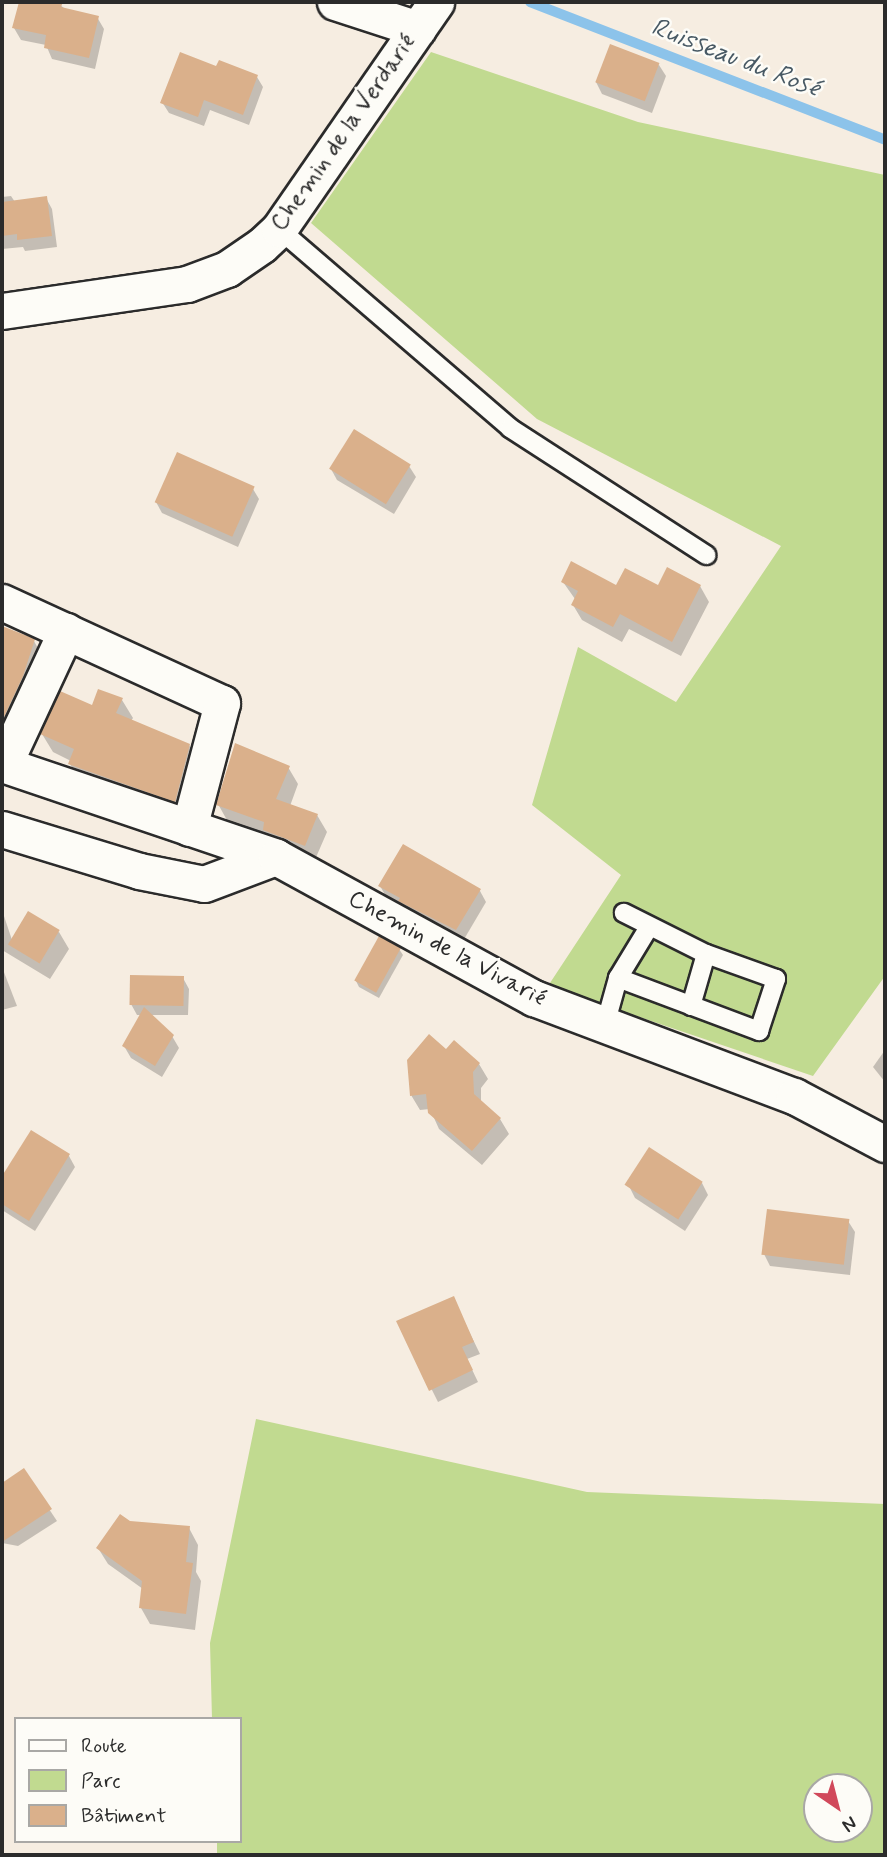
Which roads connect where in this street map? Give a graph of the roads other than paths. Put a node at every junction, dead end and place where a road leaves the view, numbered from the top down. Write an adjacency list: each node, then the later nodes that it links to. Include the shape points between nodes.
1 (335, 2): 2 (street)
2 (427, 15): 3 (street, Chemin de la Verdarié)
3 (279, 229): 4 (street, Chemin de la Verdarié, via 227,268 187,284); 5 (lane, via 510,428)
4 (2, 311)
5 (706, 555)
6 (2, 602): 7 (street)
7 (66, 631): 8 (street); 9 (street, via 222,703)
8 (6, 748): 9 (street, Chemin de la Vivarié)
9 (189, 828): 11 (street, Chemin de la Vivarié)
10 (2, 829): 11 (street, via 139,871 204,884)
11 (276, 857): 17 (street, Chemin de la Vivarié, via 534,998)
12 (624, 913): 13 (lane)
13 (649, 926): 14 (lane); 15 (lane)
14 (706, 954): 16 (lane); 16 (lane, via 776,979 758,1031)
15 (618, 978): 16 (lane); 17 (lane)
16 (691, 1006)
17 (605, 1025): 18 (street, Chemin de la Vivarié, via 794,1096)
18 (885, 1144)

